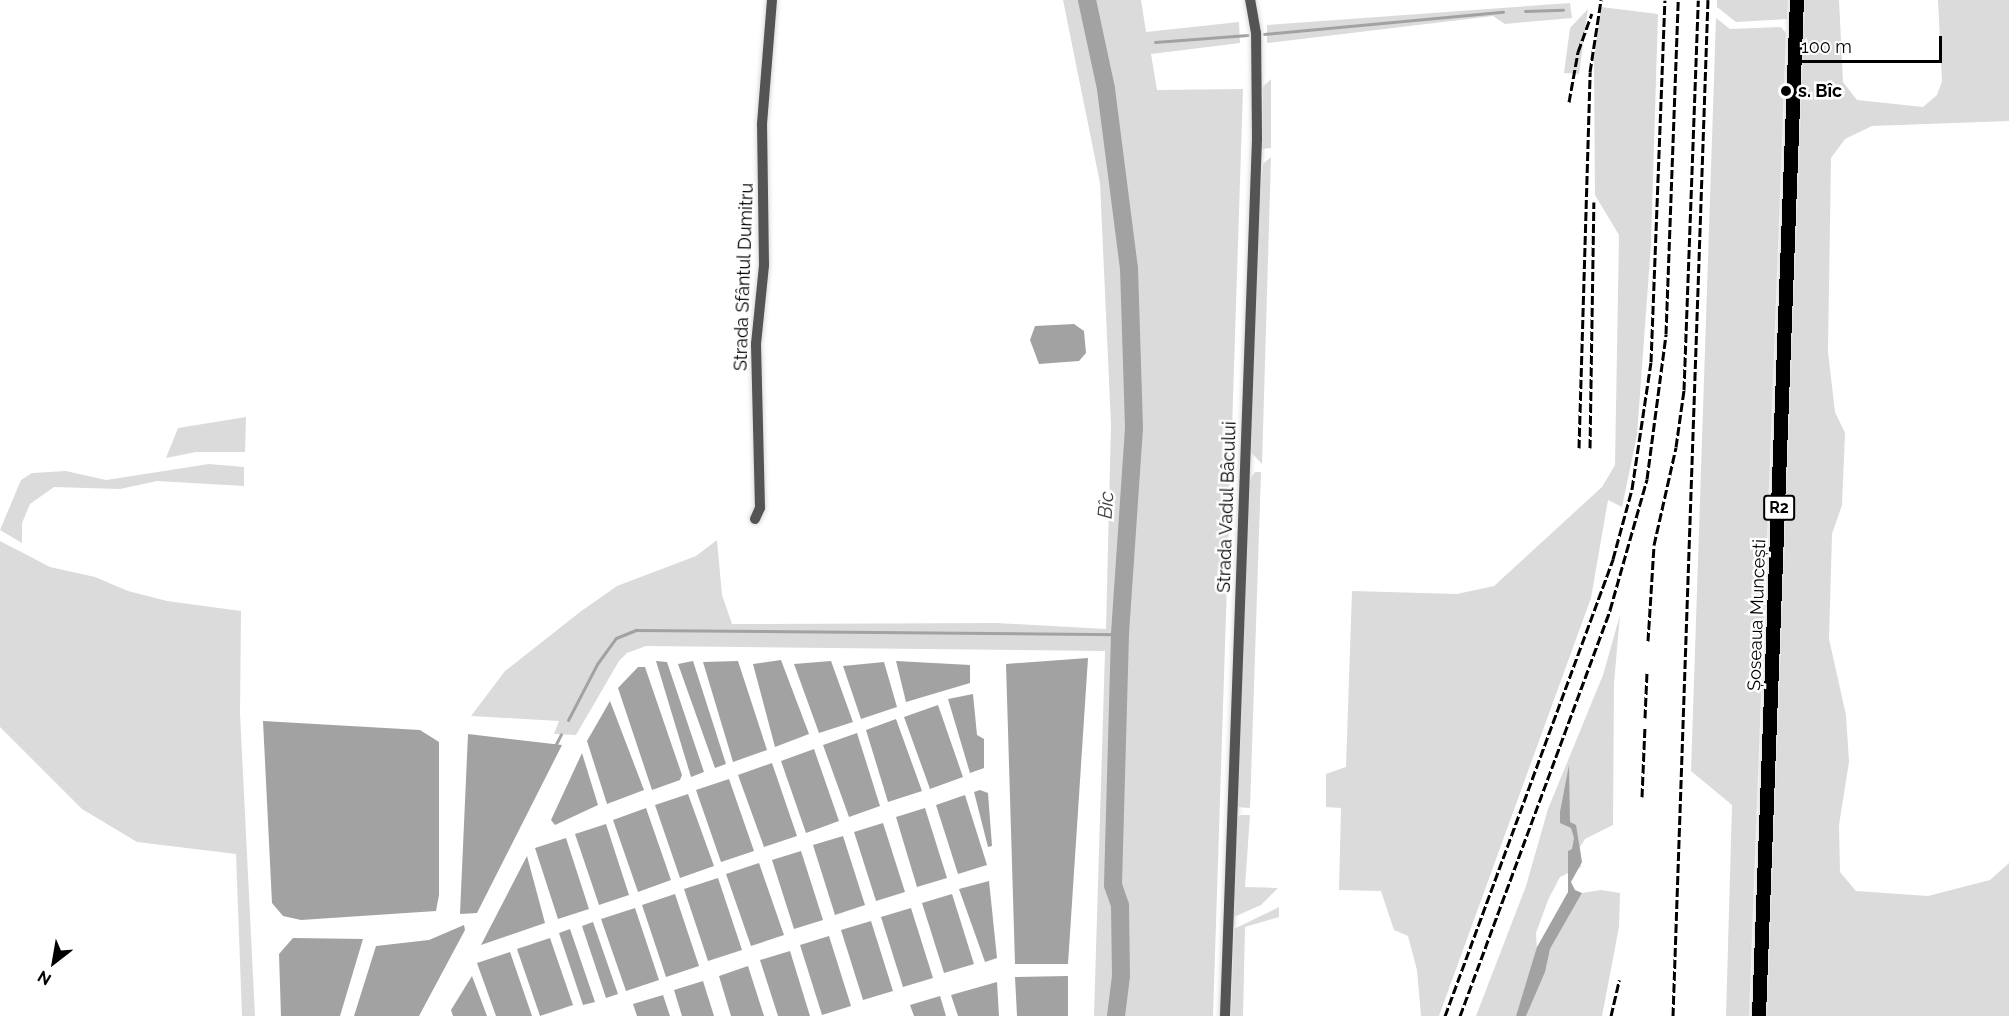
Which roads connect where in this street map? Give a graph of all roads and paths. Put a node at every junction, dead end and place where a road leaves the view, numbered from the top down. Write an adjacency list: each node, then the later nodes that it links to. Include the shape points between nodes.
1 (772, 0): 4 (street, Strada Sfântul Dumitru, via 762,124 764,266 756,344 760,508)
2 (1250, 0): 5 (street, Strada Vadul Bâcului, via 1256,33 1257,139)
3 (1797, 0): 6 (main road, Șoseaua Muncești / R2)
4 (755, 519)
5 (1225, 1016)
6 (1759, 1016)

